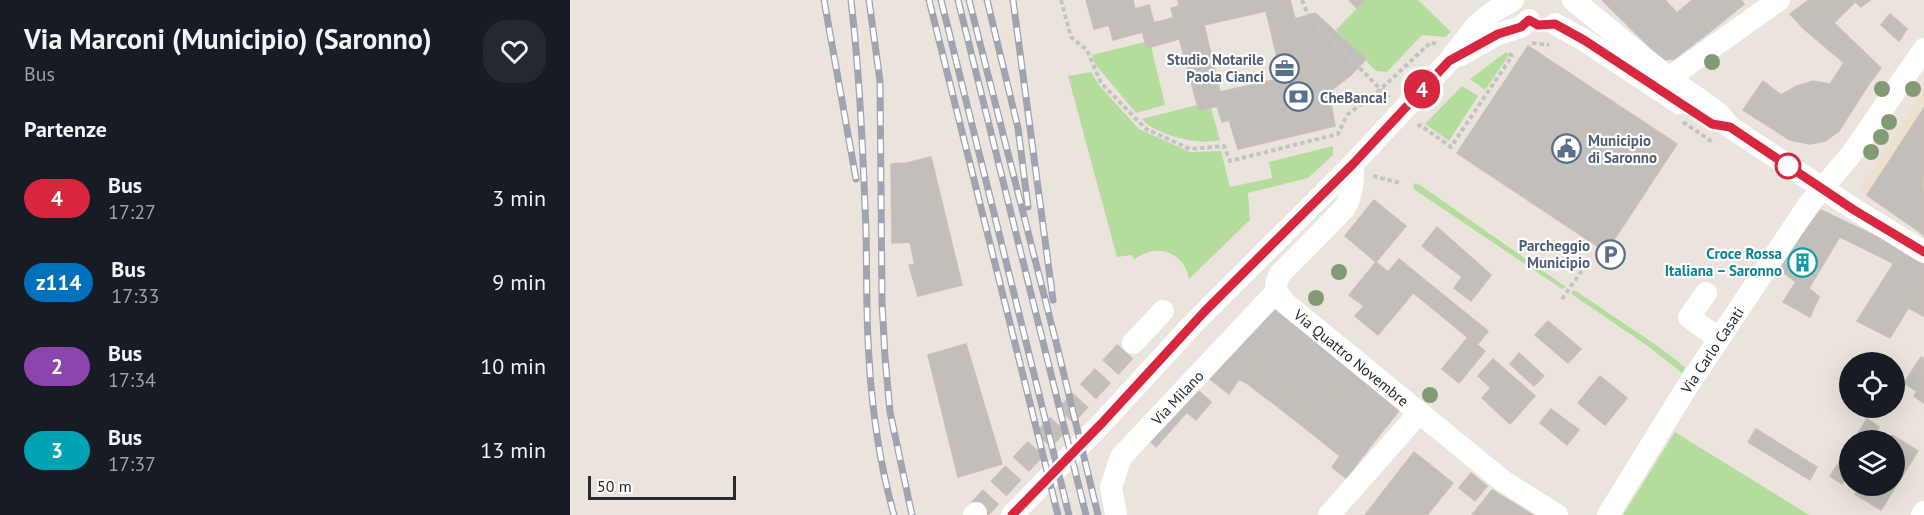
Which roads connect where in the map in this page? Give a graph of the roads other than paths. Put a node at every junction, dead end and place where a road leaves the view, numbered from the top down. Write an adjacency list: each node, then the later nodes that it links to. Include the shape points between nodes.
1 (1513, 0): 8 (street, via 1476,26)
2 (1520, 0): 5 (street, via 1523,14)
3 (1571, 0): 6 (street, via 1565,15); 9 (street)
4 (1779, 0): 9 (street)
5 (1529, 20): 6 (street, via 1538,25); 8 (street)
6 (1555, 24): 10 (street, via 1712,124)
7 (1924, 49): 12 (street, Via Carlo Casati, via 1854,152)
8 (1449, 61): 11 (street)
9 (1669, 78): 10 (street, via 1718,113)
10 (1726, 137): 12 (street)
11 (1353, 164): 14 (street, via 1350,200 1280,274); 20 (street)
12 (1823, 189): 13 (street); 17 (street, Via Carlo Casati)
13 (1924, 252)
14 (1276, 292): 19 (street, Via Quattro Novembre); 21 (street, Via Milano, via 1121,457 1111,487)
15 (1706, 293): 17 (street, via 1689,317)
16 (1163, 311): 18 (street)
17 (1718, 338): 24 (street, Via Carlo Casati)
18 (1133, 343)
19 (1419, 413): 22 (street); 23 (street, Via Quattro Novembre, via 1503,481)
20 (1011, 515)
21 (1116, 515)
22 (1329, 515)
23 (1557, 515)
24 (1608, 515)

